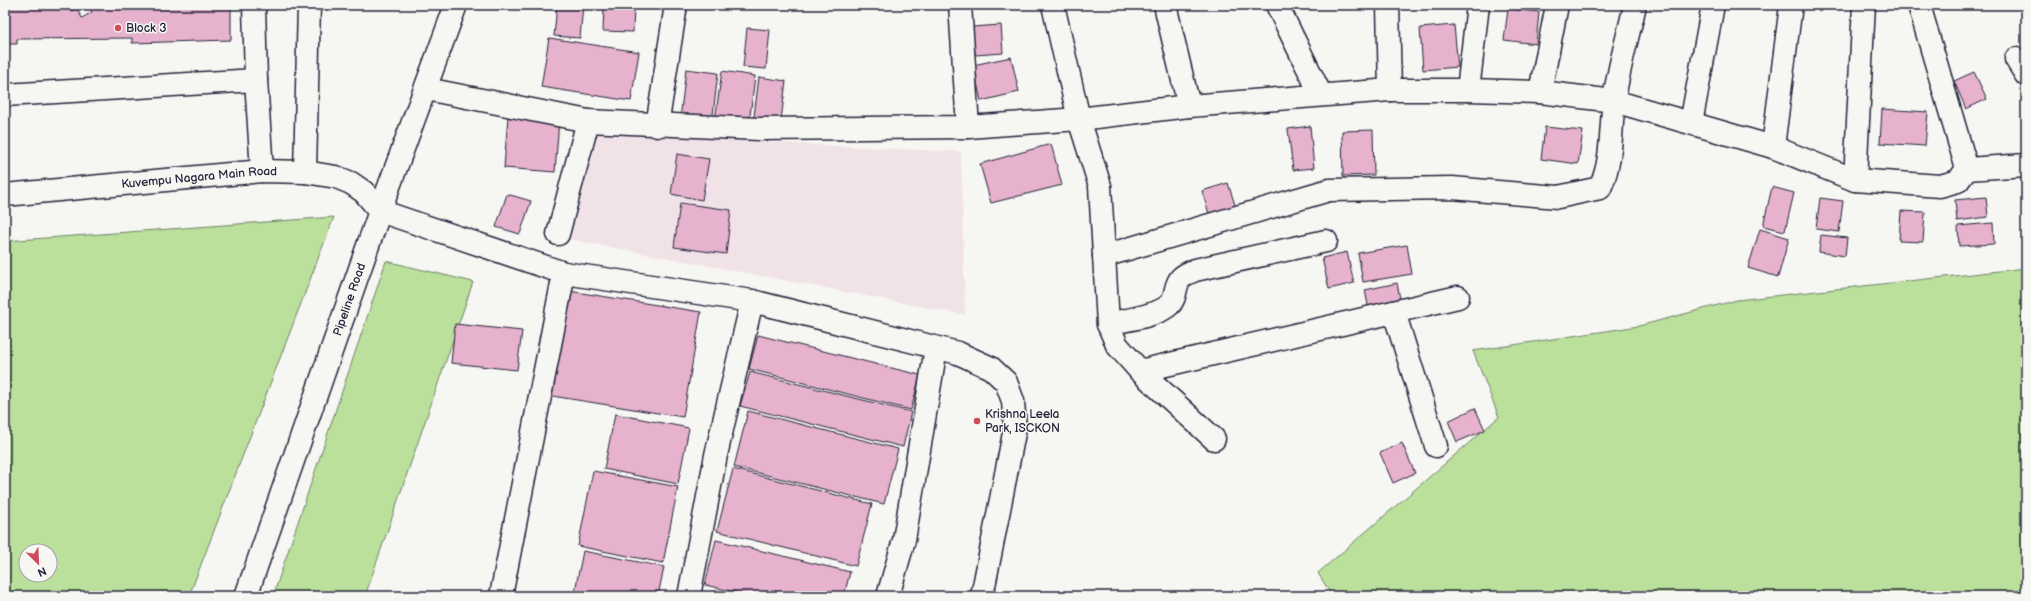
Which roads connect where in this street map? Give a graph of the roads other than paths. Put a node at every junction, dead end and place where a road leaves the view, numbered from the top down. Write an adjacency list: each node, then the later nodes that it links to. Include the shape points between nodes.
1 (254, 5): 17 (street)
2 (309, 5): 35 (street)
3 (456, 5): 18 (street, Pipeline Road)
4 (676, 5): 29 (street)
5 (960, 5): 30 (street)
6 (1053, 5): 26 (street)
7 (1165, 5): 25 (street)
8 (1277, 5): 23 (street)
9 (1387, 5): 19 (street)
10 (1478, 5): 20 (street)
11 (1557, 5): 21 (street)
12 (1635, 5): 24 (street)
13 (1713, 5): 28 (street)
14 (1791, 5): 31 (street)
15 (1864, 5): 36 (street)
16 (1919, 5): 33 (street)
17 (256, 80): 22 (street); 34 (street)
18 (426, 90): 27 (street); 38 (street, Pipeline Road)
19 (1390, 90): 20 (street); 23 (street)
20 (1468, 90): 21 (street)
21 (1540, 92): 24 (street)
22 (5, 95)
23 (1321, 95): 25 (street)
24 (1614, 101): 28 (street); 41 (street, via 1612,140 1605,178 1600,188 1558,197 1452,188 1329,190)
25 (1188, 106): 26 (street)
26 (1079, 119): 30 (street); 41 (street, via 1100,186)
27 (588, 121): 29 (street); 39 (street)
28 (1691, 123): 31 (street)
29 (657, 126): 30 (street, via 759,129)
30 (968, 127)
31 (1773, 147): 36 (street)
32 (2026, 165): 33 (street)
33 (1967, 169): 36 (street, via 1958,181 1940,186)
34 (262, 171): 35 (street, Kuvempu Nagara Main Road); 37 (street, Kuvempu Nagara Main Road)
35 (305, 172): 38 (street, Kuvempu Nagara Main Road, via 336,177 351,183 364,192)
36 (1855, 180)
37 (5, 195)
38 (380, 211): 42 (street); 51 (street, Pipeline Road)
39 (558, 234)
40 (1326, 241): 46 (street, via 1195,270 1182,277 1176,285 1175,296 1170,305 1161,311)
41 (1104, 256): 46 (street)
42 (564, 272): 44 (street); 52 (street)
43 (1458, 297): 45 (street)
44 (752, 301): 47 (street); 53 (street, via 716,455)
45 (1394, 312): 48 (street); 50 (street)
46 (1108, 324): 48 (street, via 1117,345)
47 (936, 348): 54 (street, via 904,540); 55 (street, via 958,352 991,368 1006,382 1013,401 1015,428)
48 (1140, 372): 49 (street)
49 (1214, 439)
50 (1436, 446)
51 (246, 596)
52 (501, 596)
53 (689, 596)
54 (888, 596)
55 (982, 596)

